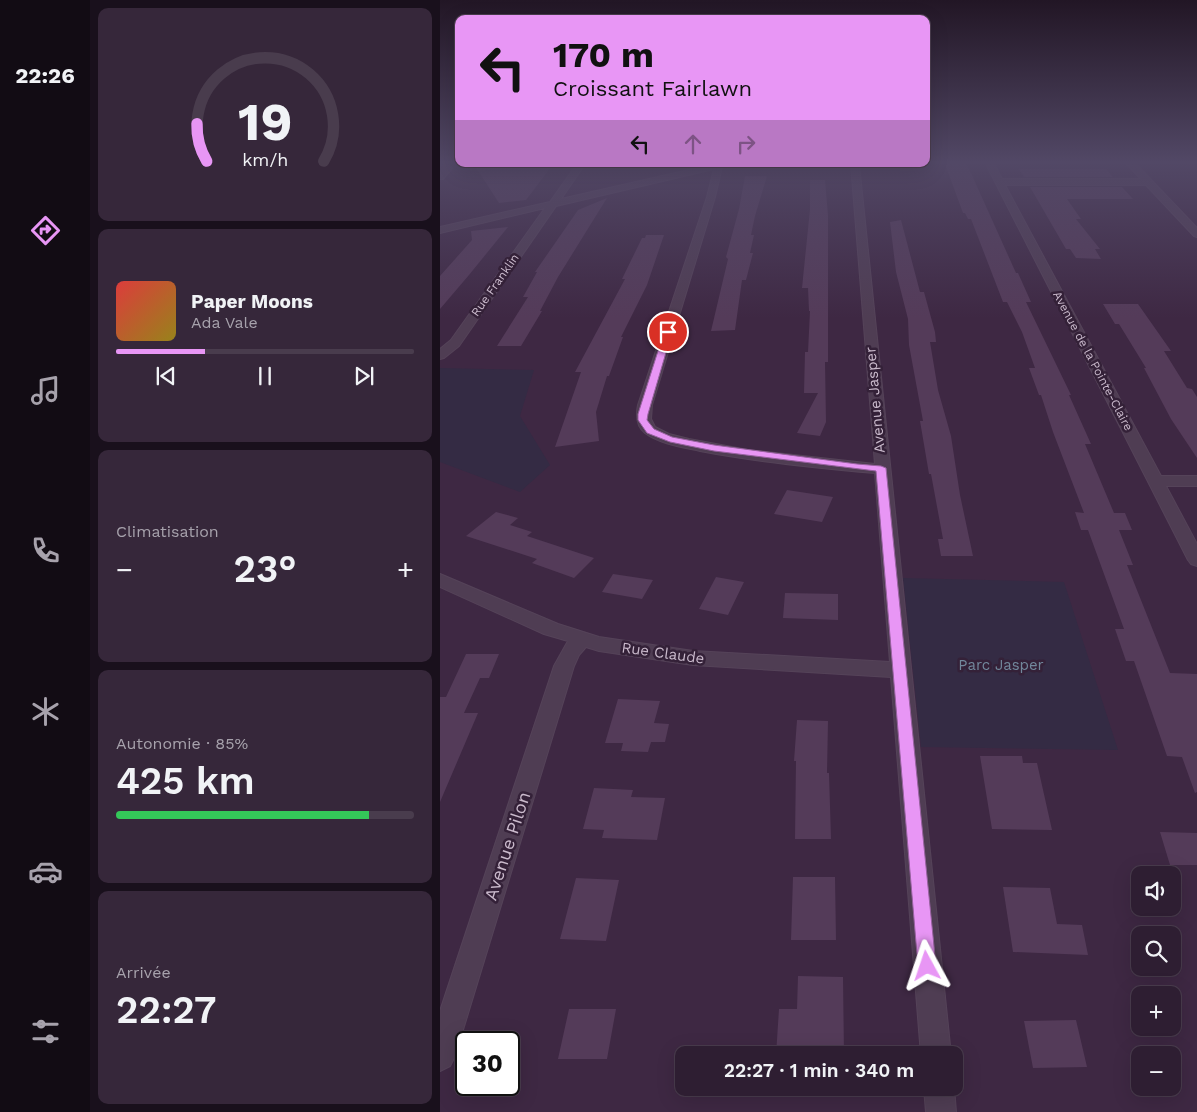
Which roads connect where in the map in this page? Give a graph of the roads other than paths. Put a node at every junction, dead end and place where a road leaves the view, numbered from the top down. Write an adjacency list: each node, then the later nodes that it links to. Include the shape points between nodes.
1 (507, 214): 7 (street)
2 (545, 214): 9 (street, Rue Franklin, via 454,343)
3 (706, 214): 10 (street, via 645,406 643,420 646,425 658,435 687,444)
4 (858, 214): 10 (street, Avenue Jasper)
5 (1017, 214): 11 (street, Avenue de la Pointe-Claire)
6 (1178, 214): 8 (street)
7 (440, 230)
8 (1197, 234)
9 (440, 354)
10 (881, 468): 16 (street, Avenue Jasper)
11 (1156, 480): 12 (street); 13 (street, Avenue de la Pointe-Claire)
12 (1197, 481)
13 (1197, 560)
14 (440, 580): 15 (street, Rue Claude)
15 (581, 640): 16 (street, Rue Claude, via 693,658); 18 (street, Avenue Pilon, via 564,666)
16 (899, 670): 17 (street, Avenue Jasper)
17 (935, 1046)
18 (440, 1056)
19 (940, 1096): 20 (street)
20 (941, 1112)

